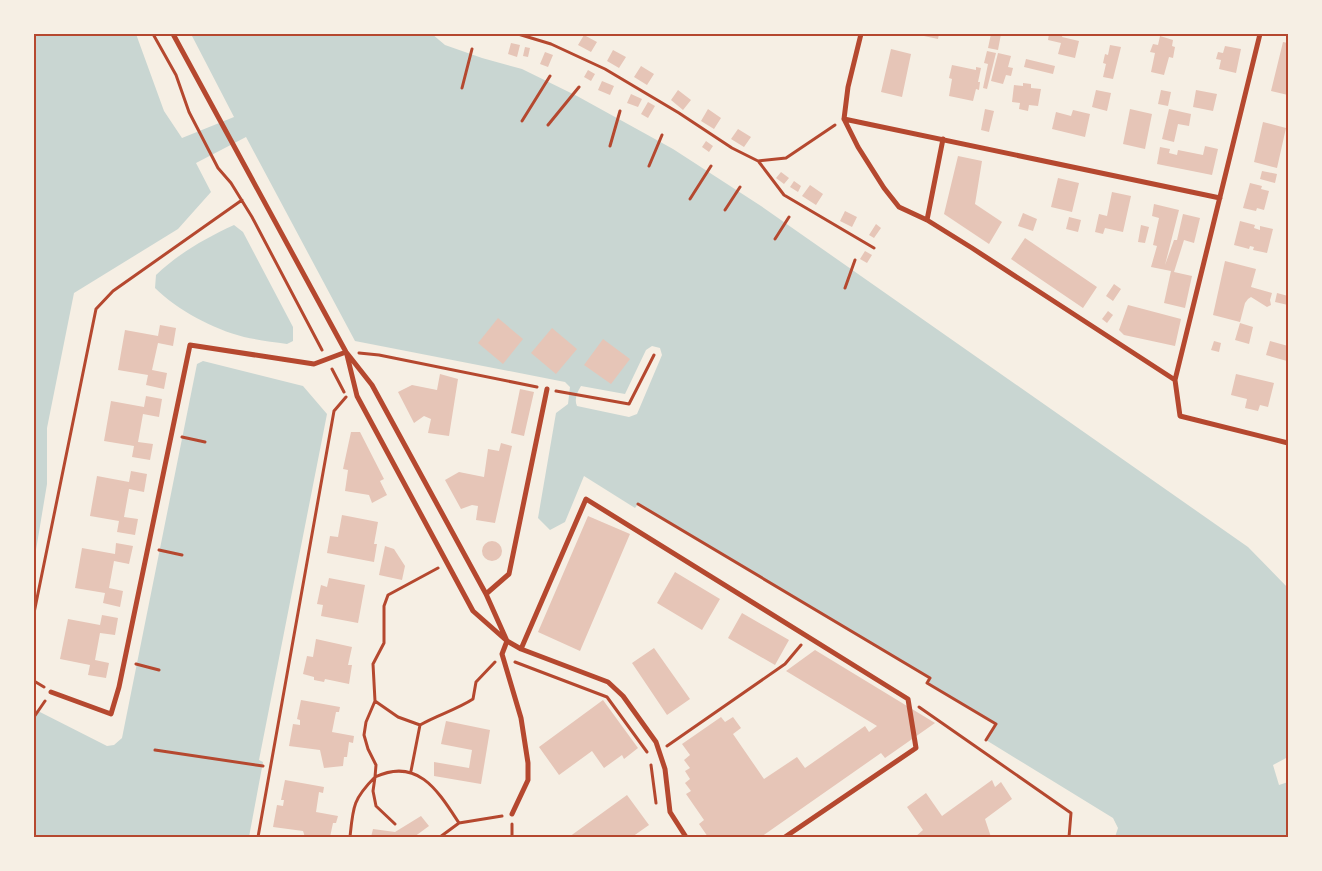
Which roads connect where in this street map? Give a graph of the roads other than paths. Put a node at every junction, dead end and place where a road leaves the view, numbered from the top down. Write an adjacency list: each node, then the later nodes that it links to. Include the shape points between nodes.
1 (173, 34): 8 (street)
2 (861, 34): 4 (street)
3 (1260, 34): 6 (street)
4 (844, 119): 5 (street); 7 (street, via 858,147 899,207)
5 (943, 139): 6 (street); 7 (street)
6 (1220, 198): 9 (street)
7 (926, 220): 9 (street)
8 (346, 352): 12 (street, via 372,386); 13 (street, via 357,396 473,611); 15 (street, via 314,364 190,345 111,714)
9 (1176, 380): 11 (street, via 1180,416)
10 (547, 389): 12 (street, via 509,574)
11 (1288, 443)
12 (486, 594): 13 (street)
13 (507, 641): 14 (street); 16 (street, via 502,654 521,718 528,763 528,780)
14 (521, 649): 17 (street, via 608,682 623,696 656,742 665,769 670,812); 18 (street, via 586,499 909,699 916,748)
15 (51, 692)
16 (512, 814)
17 (686, 837)
18 (785, 837)

